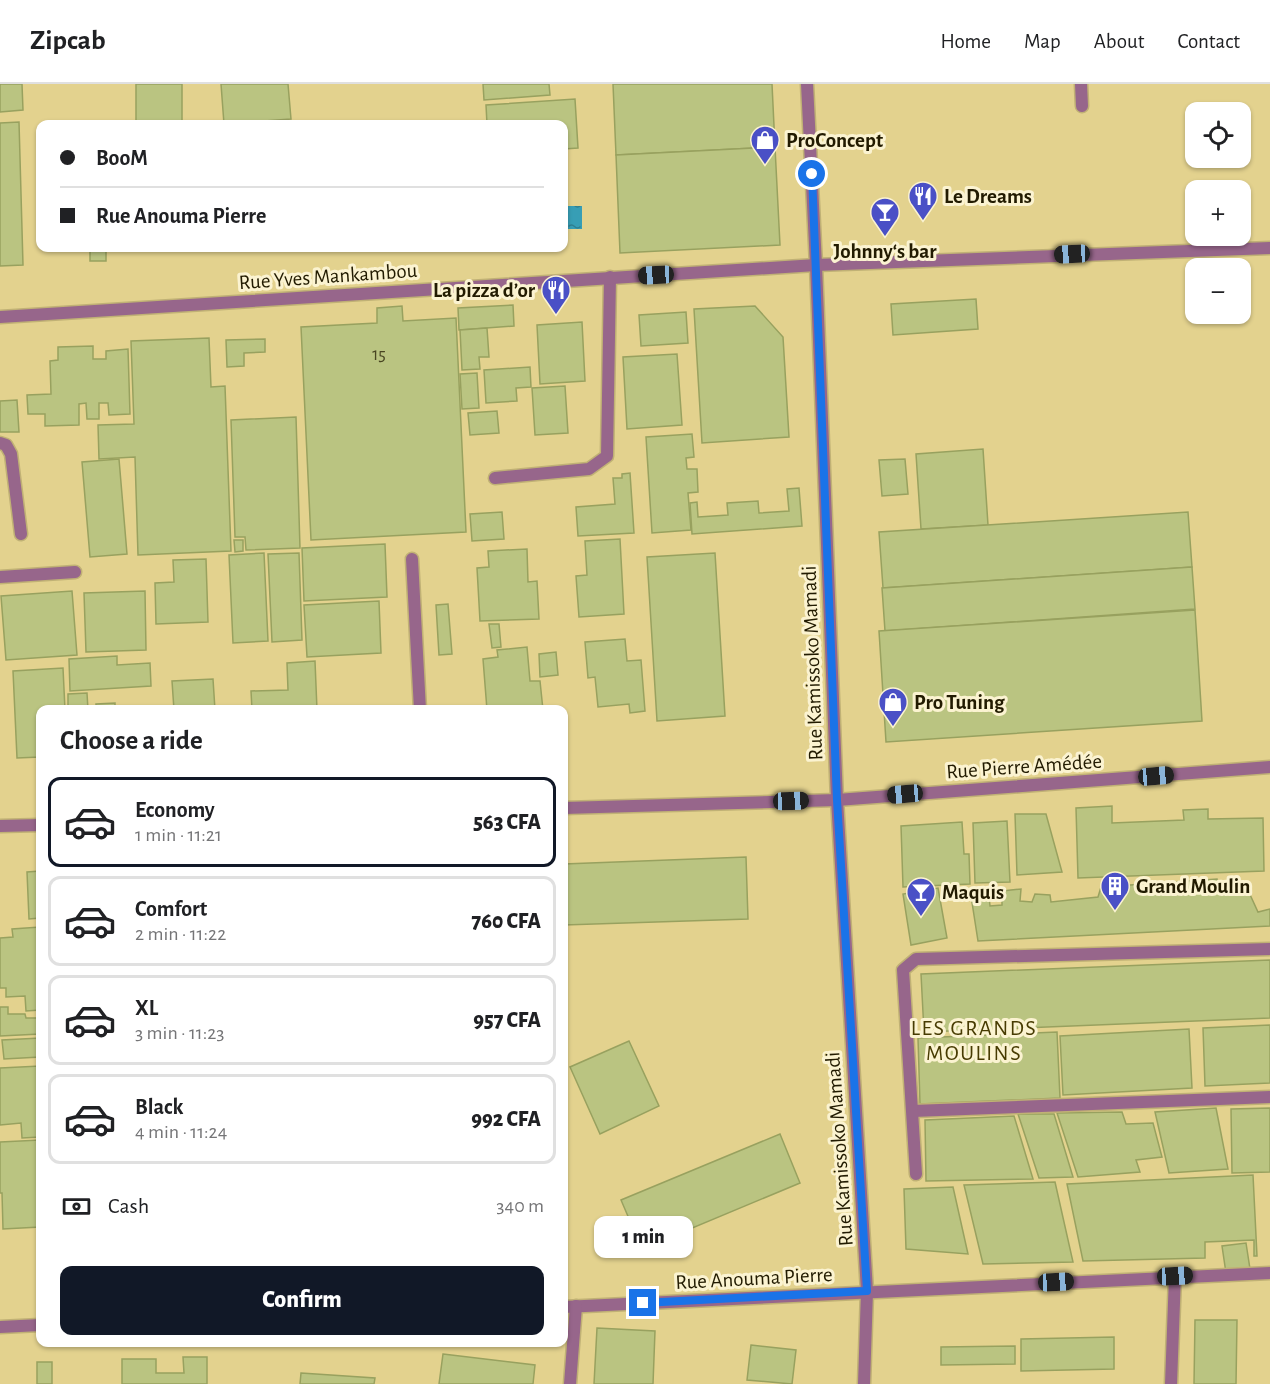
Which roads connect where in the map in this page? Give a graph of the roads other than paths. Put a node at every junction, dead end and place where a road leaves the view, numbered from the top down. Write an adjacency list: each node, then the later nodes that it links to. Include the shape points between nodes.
1 (807, 84): 5 (street, Rue Kamissoko Mamadi)
2 (1082, 84): 3 (street)
3 (1082, 106)
4 (1270, 248): 5 (street, Rue Yves Mankambou)
5 (816, 265): 6 (street, Rue Yves Mankambou); 16 (street, Rue Kamissoko Mamadi)
6 (610, 278): 7 (street, Rue Yves Mankambou); 9 (street, via 607,456 589,469)
7 (0, 316)
8 (0, 443): 10 (street, via 11,454)
9 (495, 478)
10 (21, 534)
11 (412, 559): 14 (street)
12 (75, 572): 13 (street)
13 (0, 577)
14 (420, 705)
15 (1270, 767): 16 (street, Rue Pierre Amédée)
16 (837, 800): 17 (street, Rue Pierre Amédée); 26 (street, Rue Kamissoko Mamadi)
17 (568, 808)
18 (36, 825): 19 (street)
19 (0, 826)
20 (1270, 949): 22 (street, via 916,958 903,969)
21 (1270, 1097): 22 (street)
22 (913, 1111): 23 (street)
23 (915, 1174)
24 (1270, 1273): 25 (street, Rue Anouma Pierre)
25 (1175, 1276): 26 (street, Rue Anouma Pierre); 32 (street)
26 (867, 1291): 27 (street, Rue Anouma Pierre); 31 (street, Rue Kamissoko Mamadi)
27 (570, 1307): 30 (street)
28 (36, 1325): 29 (street)
29 (0, 1327)
30 (570, 1384)
31 (864, 1384)
32 (1171, 1384)

